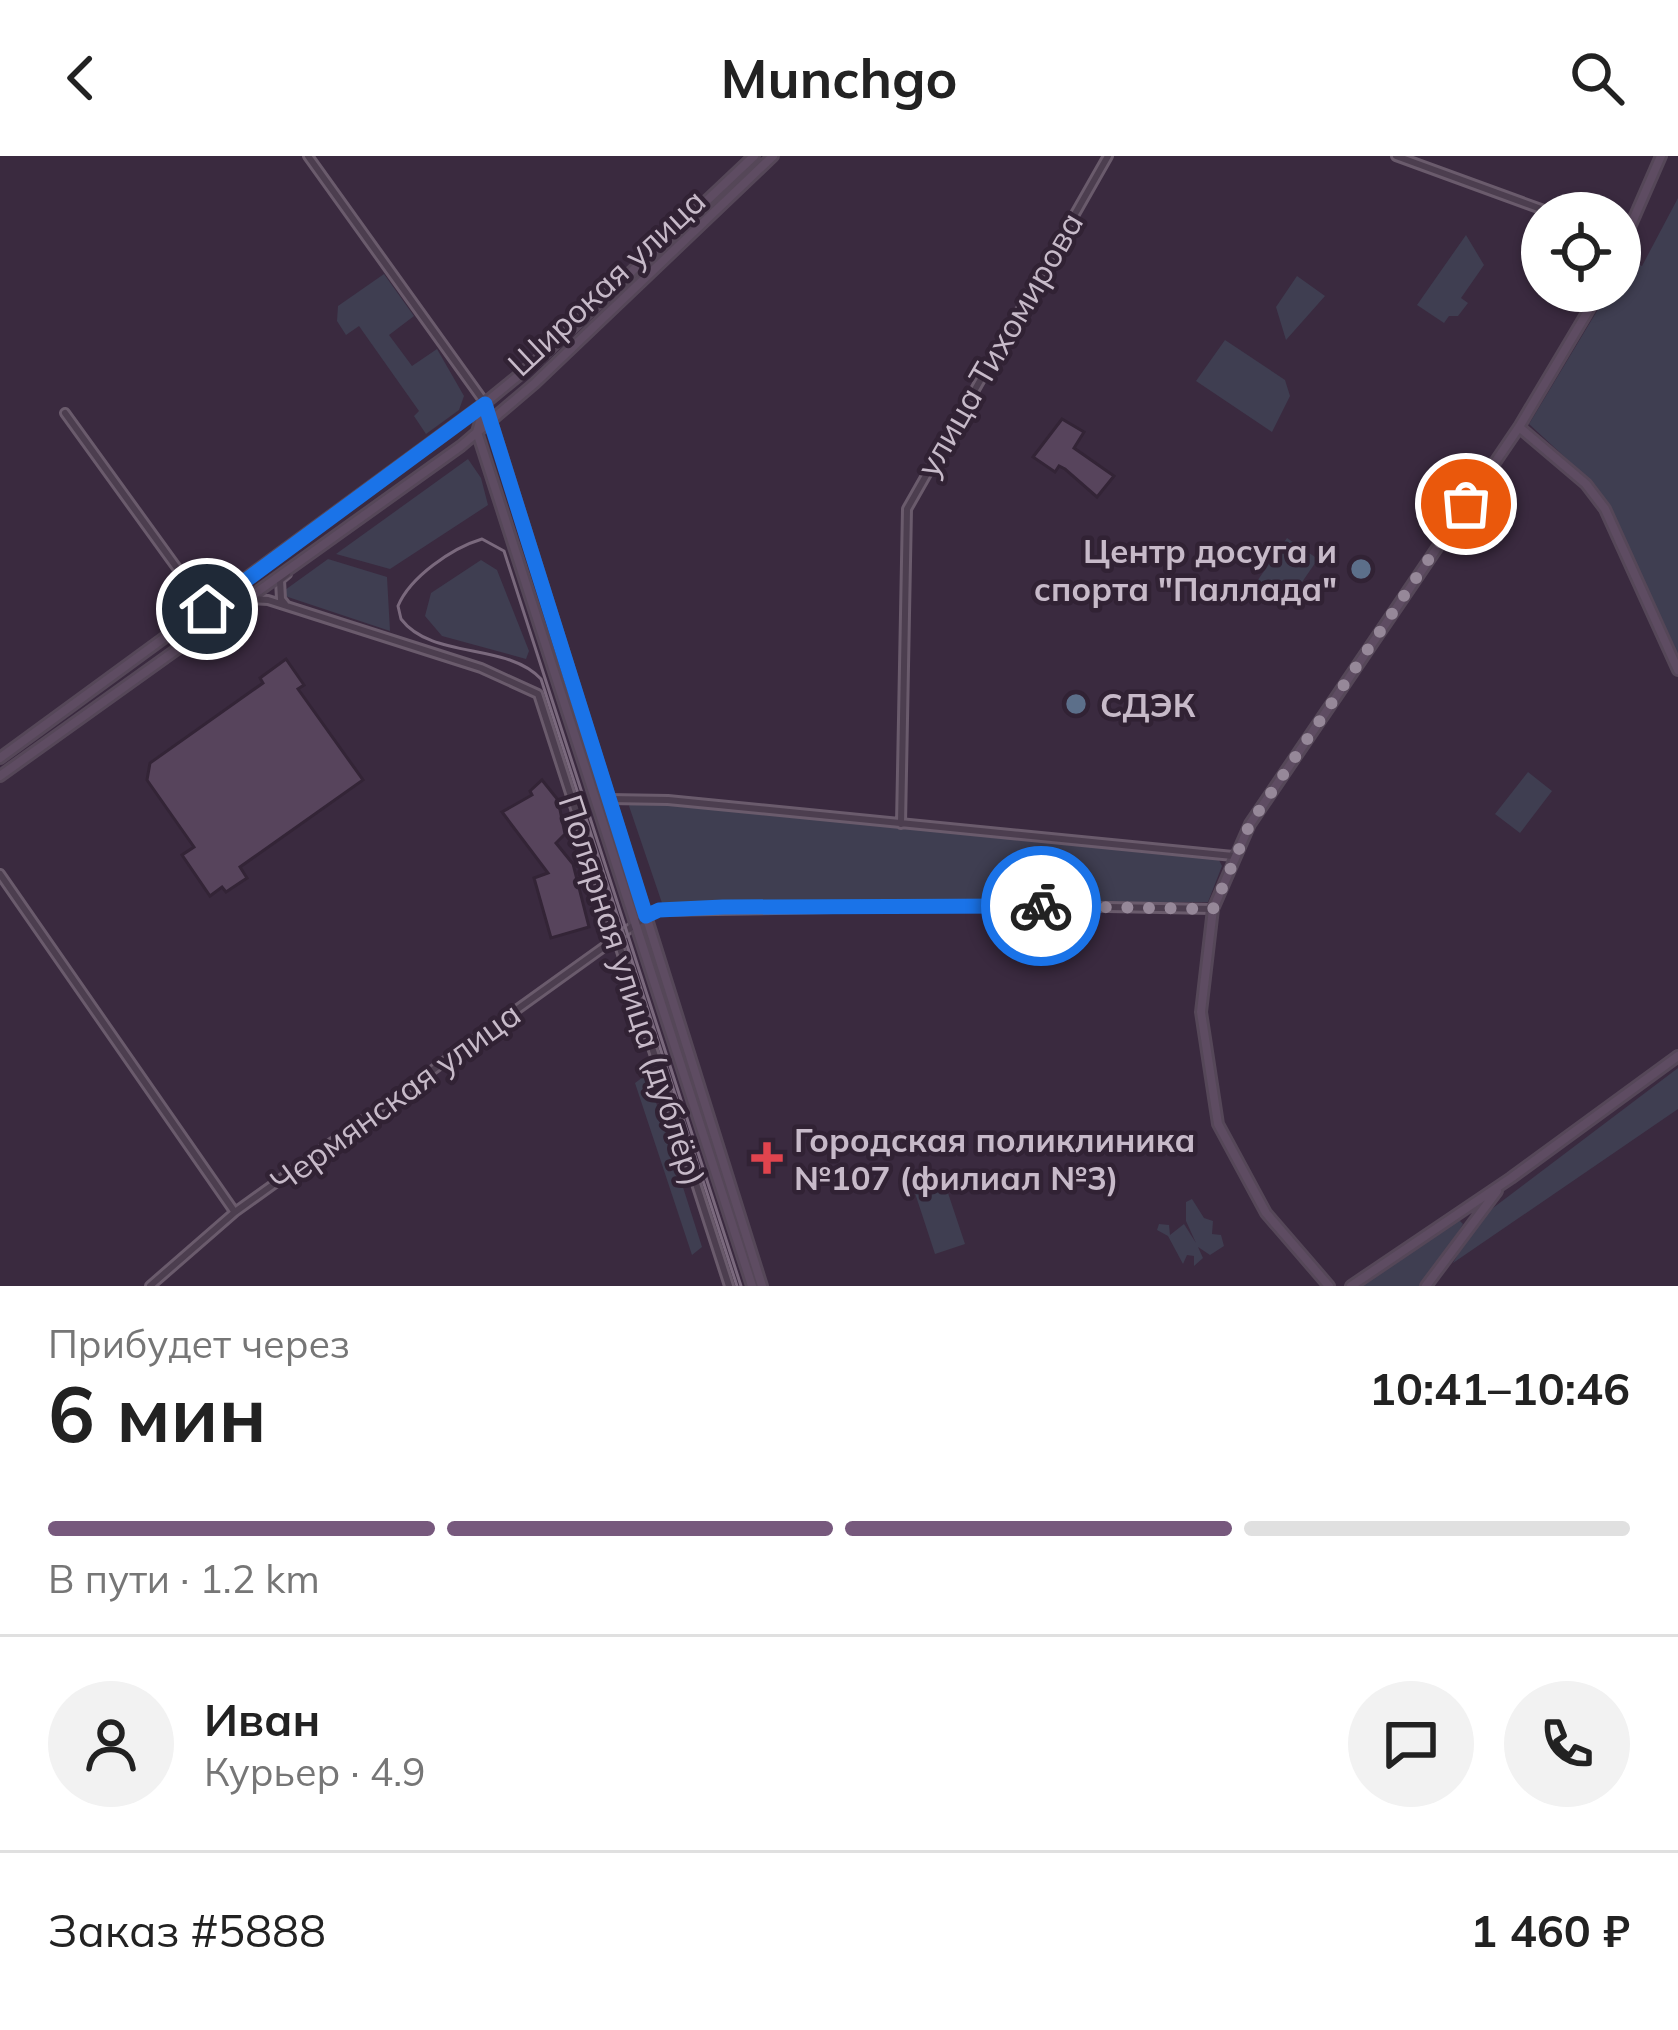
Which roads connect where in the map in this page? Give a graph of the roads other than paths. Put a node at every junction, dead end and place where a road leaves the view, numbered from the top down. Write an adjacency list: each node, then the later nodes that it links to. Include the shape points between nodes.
1 (308, 156): 10 (street)
2 (754, 156): 10 (main road, Широкая улица)
3 (773, 156): 12 (main road, Широкая улица)
4 (1108, 156): 26 (street, улица Тихомирова, via 907,509)
5 (1396, 156): 8 (street)
6 (1661, 156): 7 (main road)
7 (1641, 201)
8 (1521, 202)
9 (1587, 312): 13 (main road)
10 (485, 404): 12 (main road); 14 (main road); 18 (main road, Широкая улица)
11 (65, 413): 18 (street)
12 (490, 421): 14 (main road, Широкая улица); 25 (main road)
13 (1519, 427): 20 (main road, via 1605,508); 27 (main road)
14 (477, 432): 15 (main road, Широкая улица); 21 (main road)
15 (296, 566): 16 (main road, Широкая улица); 17 (street, via 280,580)
16 (249, 599): 17 (street); 19 (main road, Широкая улица)
17 (288, 606): 22 (street, Полярная улица (дублёр), via 538,694)
18 (207, 609): 19 (street); 23 (main road, Широкая улица)
19 (216, 622): 24 (main road, Широкая улица)
20 (1678, 670)
21 (579, 743): 22 (street); 31 (main road)
22 (557, 750): 32 (street, Полярная улица (дублёр))
23 (0, 758)
24 (0, 776)
25 (609, 799): 26 (street); 30 (main road)
26 (901, 824): 27 (street)
27 (1233, 856): 29 (main road)
28 (0, 874): 35 (street)
29 (1213, 909): 30 (street, via 723,907); 42 (main road, via 1201,1012 1222,1135 1266,1213)
30 (646, 916): 31 (street, Чермянская улица); 41 (main road)
31 (636, 923): 32 (street, Чермянская улица); 40 (main road)
32 (616, 936): 35 (street, Чермянская улица); 39 (street, Полярная улица (дублёр))
33 (1678, 1056): 34 (main road)
34 (1511, 1178): 36 (main road); 37 (main road)
35 (235, 1212): 38 (street, Чермянская улица)
36 (1455, 1215): 37 (main road); 43 (main road)
37 (1465, 1228): 44 (main road)
38 (150, 1286)
39 (729, 1286)
40 (752, 1286)
41 (762, 1286)
42 (1329, 1286)
43 (1351, 1286)
44 (1426, 1286)

